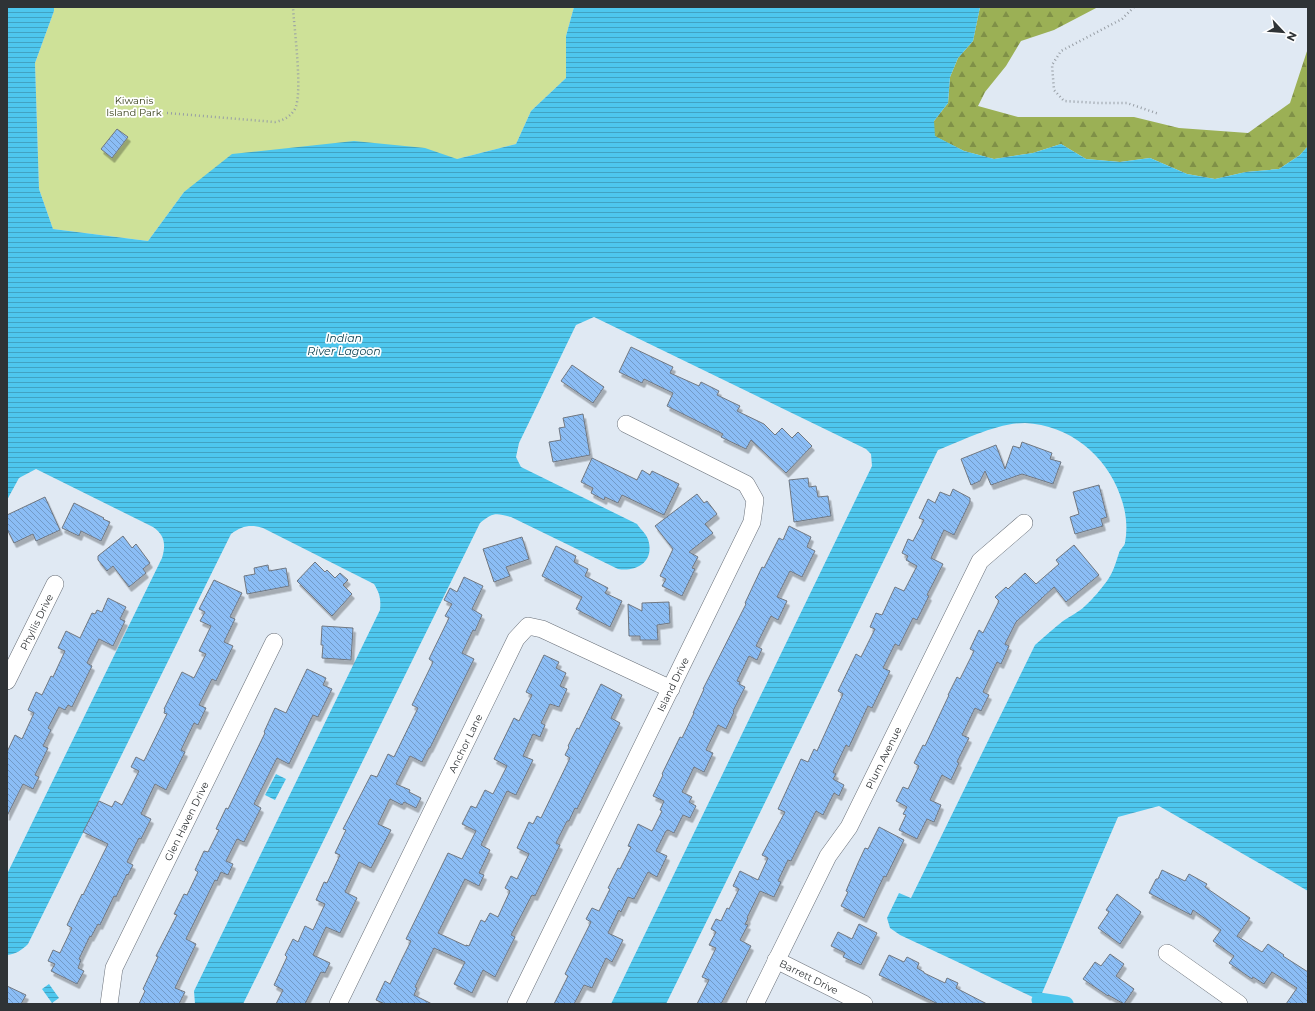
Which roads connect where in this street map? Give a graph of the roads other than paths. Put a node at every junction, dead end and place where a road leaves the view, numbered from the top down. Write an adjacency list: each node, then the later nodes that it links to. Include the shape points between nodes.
1 (626, 424): 6 (street, Island Drive, via 746,484 755,500 752,522)
2 (1024, 522): 8 (street, Plum Avenue, via 980,561 849,827 828,856)
3 (55, 584): 5 (street, Phyllis Drive)
4 (274, 642): 9 (street, Glen Haven Drive, via 114,968)
5 (7, 681)
6 (671, 689): 10 (street, Anchor Lane, via 542,629 528,626 516,639); 11 (street, Island Drive)
7 (1167, 953): 14 (street)
8 (776, 960): 12 (street, Plum Avenue); 13 (street, Barrett Drive)
9 (109, 1004)
10 (338, 1004)
11 (516, 1004)
12 (755, 1004)
13 (864, 1004)
14 (1239, 1004)

